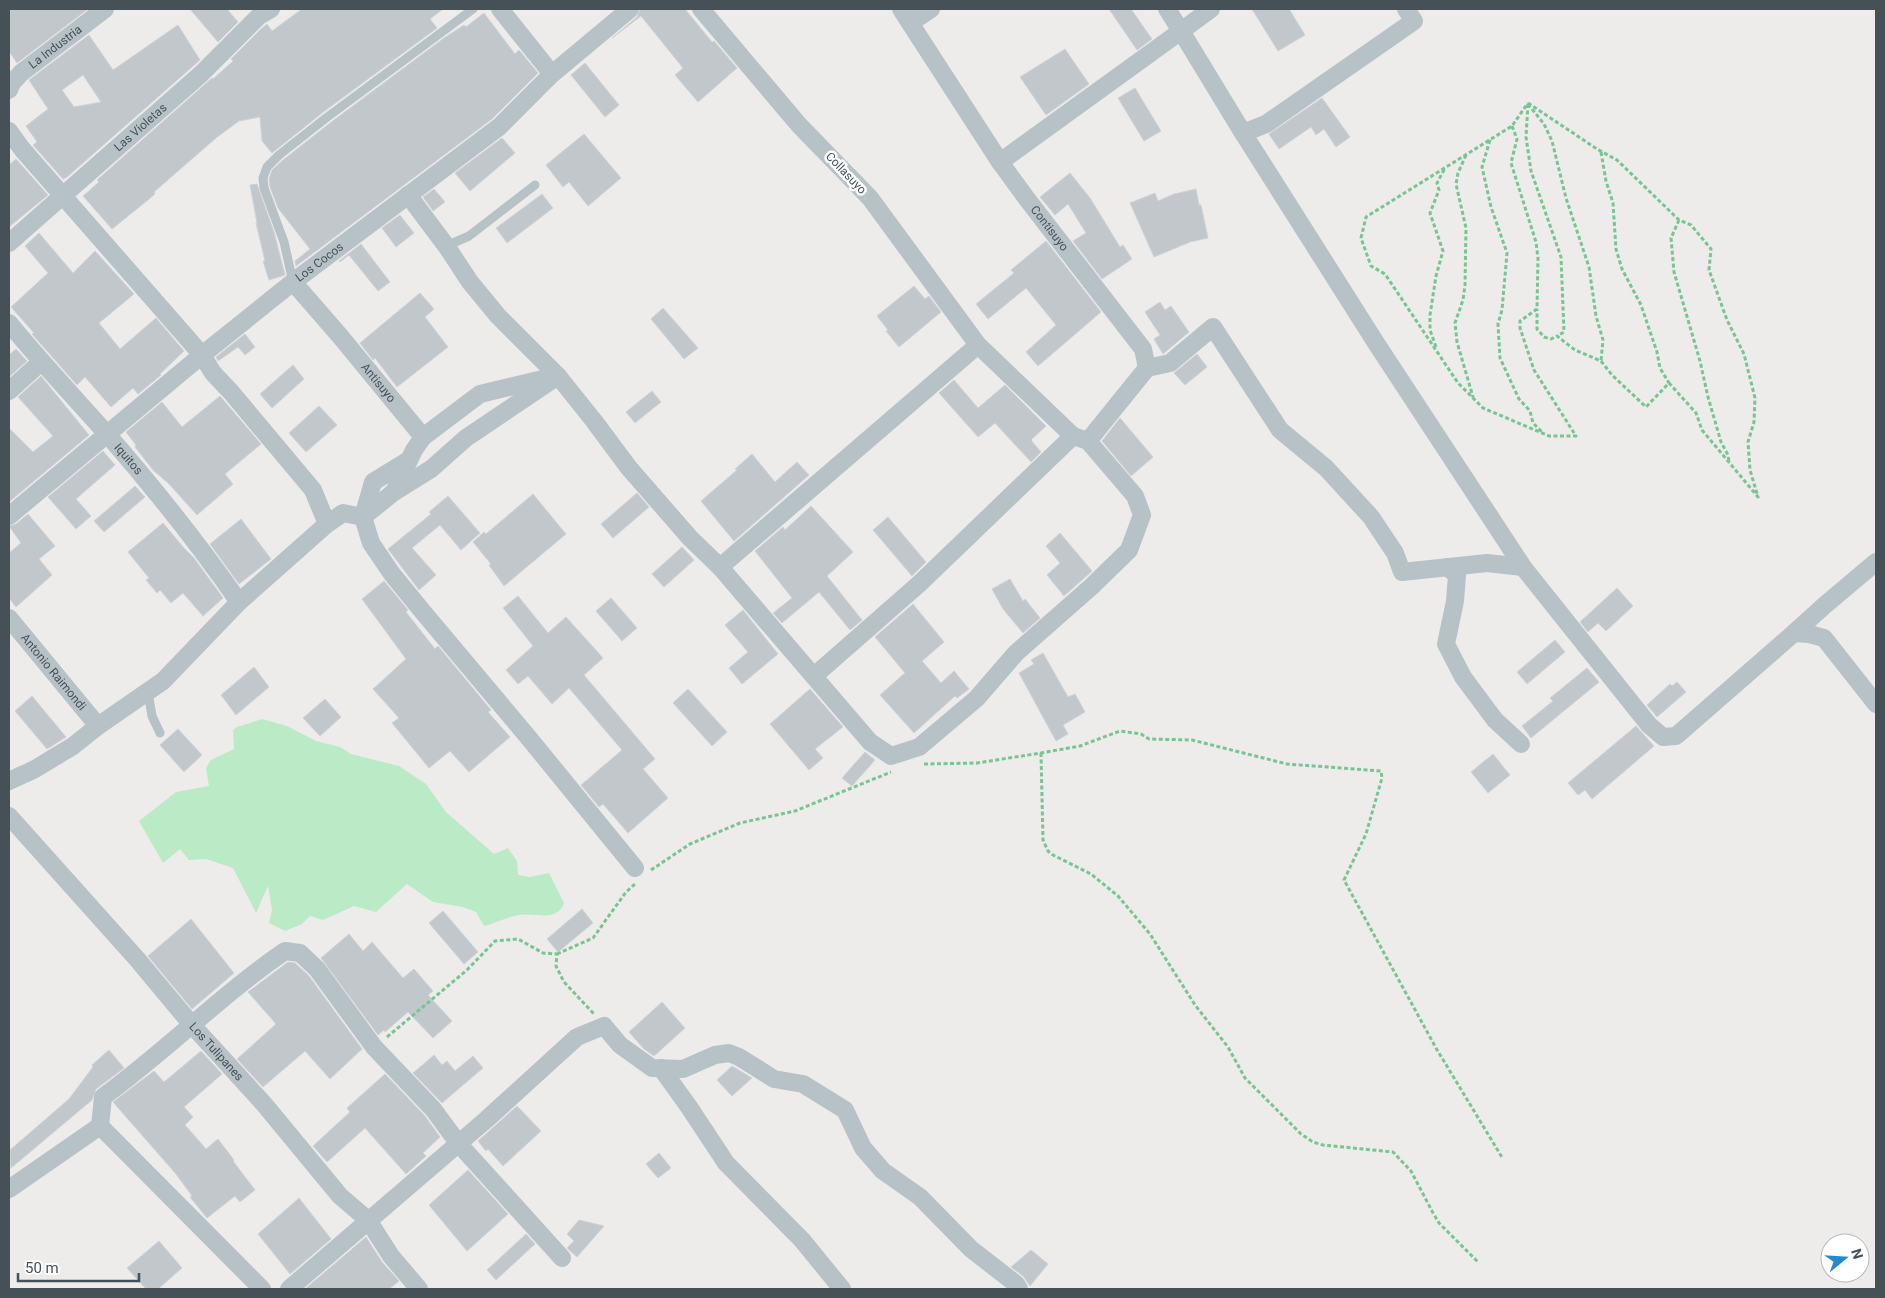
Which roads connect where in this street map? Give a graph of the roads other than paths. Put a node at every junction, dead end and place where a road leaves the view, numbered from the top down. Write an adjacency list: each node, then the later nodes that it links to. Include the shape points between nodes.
1 (105, 9): 14 (street, La Industria)
2 (473, 9): 23 (lane, via 326,118 267,167 264,188 284,242)
3 (500, 9): 13 (street)
4 (630, 9): 13 (street, Los Cocos)
5 (702, 9): 25 (street, Collasuyo, via 799,124 870,198)
6 (931, 9): 11 (street)
7 (1168, 9): 12 (street)
8 (1211, 9): 12 (street)
9 (1406, 9): 16 (street, via 1414,21 1266,124)
10 (261, 11): 20 (street, Las Violetas, via 201,74)
11 (905, 16): 17 (street, Contisuyo)
12 (1181, 31): 16 (street); 17 (street)
13 (552, 74): 19 (street, Los Cocos, via 499,127)
14 (10, 84)
15 (9, 131): 20 (street)
16 (1243, 133): 42 (street)
17 (1000, 162): 28 (street, Contisuyo, via 1143,349)
18 (535, 185): 22 (lane, via 469,236)
19 (408, 195): 22 (street); 23 (street, Los Cocos)
20 (62, 196): 21 (street, Las Violetas); 26 (street)
21 (9, 243)
22 (446, 246): 29 (street, via 498,316)
23 (293, 282): 26 (street, Los Cocos); 32 (street, Antisuyo)
24 (9, 323): 27 (street, Iquitos)
25 (978, 345): 33 (street, Collasuyo); 40 (street)
26 (202, 355): 31 (street, Los Cocos); 38 (street, via 213,373 313,490)
27 (41, 362): 30 (street); 31 (street, Iquitos)
28 (1147, 368): 33 (street); 41 (street, via 1170,363 1213,327 1280,430 1326,468 1371,517 1395,553 1402,572)
29 (558, 376): 32 (street, via 480,394); 35 (street, via 466,438 431,469); 40 (street, via 629,468 690,538)
30 (9, 391)
31 (107, 435): 36 (street, Los Cocos); 43 (street, Iquitos, via 206,554)
32 (423, 438): 34 (street)
33 (1081, 438): 46 (street); 46 (street, Collasuyo, via 1135,496 1142,515 1129,550 1016,653 977,698 919,747 891,756 870,742)
34 (409, 460): 35 (street); 37 (street, via 373,482)
35 (394, 492): 37 (street)
36 (9, 516)
37 (364, 517): 38 (street, via 343,513); 54 (street, via 371,543 392,574)
38 (327, 524): 43 (street)
39 (1876, 562): 45 (street)
40 (720, 566): 46 (street)
41 (1446, 567): 42 (street, via 1487,563); 51 (street, via 1457,575 1446,644 1463,677 1496,720)
42 (1523, 567): 45 (street, via 1649,725 1663,737 1676,736)
43 (239, 602): 47 (street, via 163,681)
44 (9, 618): 49 (street, Antonio Raimondi)
45 (1794, 633): 48 (street, via 1824,638)
46 (814, 676)
47 (148, 692): 49 (street); 50 (lane, via 152,716)
48 (1876, 704)
49 (98, 726): 52 (street, via 73,746)
50 (160, 733)
51 (1521, 744)
52 (9, 781)
53 (9, 818): 55 (street, Los Tulipanes, via 137,959)
54 (640, 874)
55 (192, 1025): 57 (street, via 103,1097); 58 (street, via 285,951 300,954 317,969 374,1047 433,1109); 60 (street, Los Tulipanes, via 264,1104 340,1196)
56 (661, 1068): 58 (street, via 652,1068 620,1045 604,1026 577,1037); 65 (street, via 726,1163 802,1240); 66 (street, via 683,1069 715,1055 729,1053 774,1079 803,1084 845,1110 863,1148 883,1171 920,1197 971,1249)
57 (100, 1126): 59 (street); 62 (street)
58 (458, 1143): 60 (street); 61 (street)
59 (9, 1189)
60 (368, 1220): 63 (street); 64 (street, Los Tulipanes, via 391,1256)
61 (562, 1258)
62 (262, 1289)
63 (289, 1289)
64 (419, 1289)
65 (842, 1289)
66 (1019, 1289)

